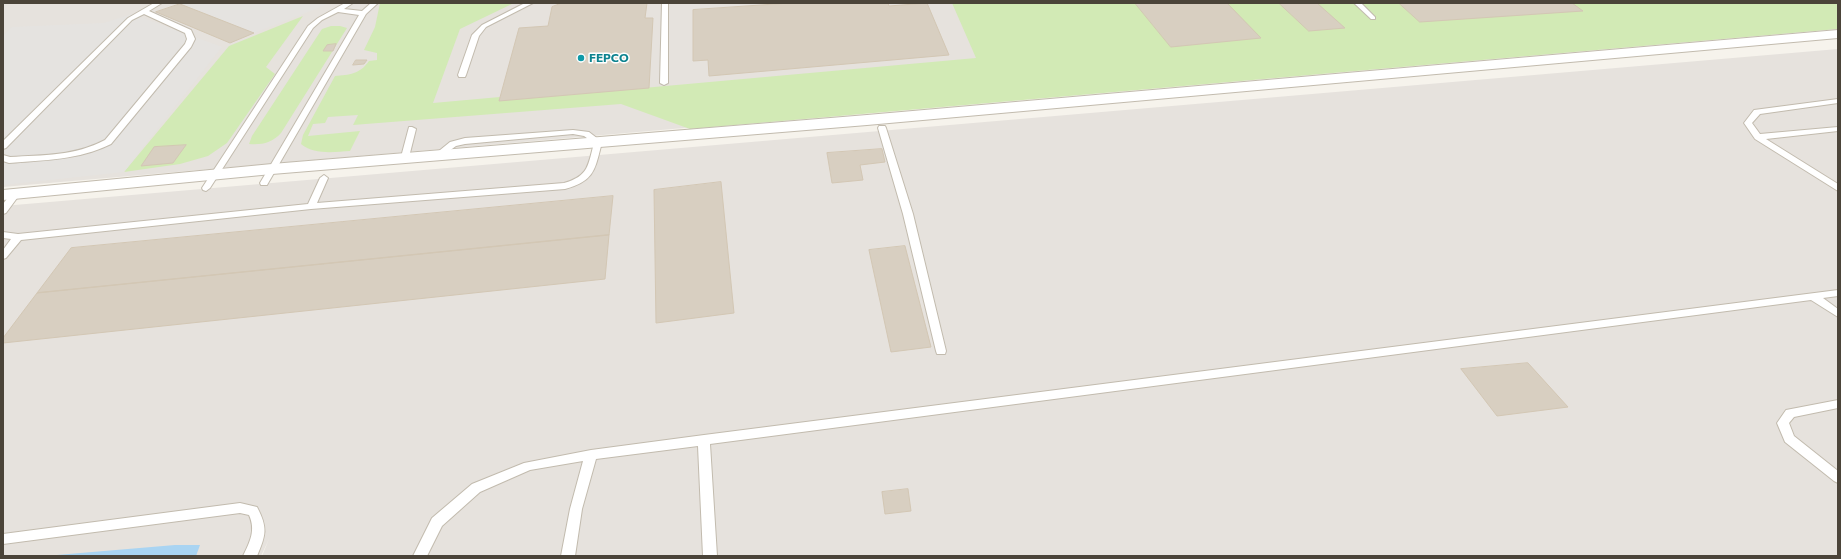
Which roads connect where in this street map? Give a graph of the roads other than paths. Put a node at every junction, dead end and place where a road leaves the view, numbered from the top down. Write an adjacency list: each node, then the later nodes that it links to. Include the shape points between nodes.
1 (159, 3): 8 (lane)
2 (350, 3): 7 (lane)
3 (375, 3): 9 (lane)
4 (530, 3): 13 (lane, via 484,26 476,35)
5 (665, 3): 14 (lane)
6 (1357, 3): 10 (lane)
7 (336, 10): 9 (lane); 25 (lane, via 310,27)
8 (143, 11): 21 (lane, via 130,19); 23 (lane, via 188,32 191,39 108,142 95,150 76,155 8,160)
9 (363, 13): 26 (lane)
10 (1373, 18)
11 (1838, 34): 15 (street)
12 (1838, 44): 15 (street)
13 (462, 75)
14 (664, 82)
15 (1251, 91): 17 (street); 22 (street)
16 (1836, 102): 20 (lane, via 1757,112 1748,122)
17 (882, 128): 22 (street); 38 (lane, via 908,214)
18 (412, 129): 24 (lane)
19 (1838, 129): 20 (lane)
20 (1758, 137): 29 (lane)
21 (3, 146)
22 (597, 148): 24 (street); 27 (street); 31 (lane, via 588,176 580,182 565,186)
23 (3, 158)
24 (405, 158): 26 (street)
25 (215, 174): 26 (street); 28 (lane); 30 (street)
26 (268, 176): 27 (street); 28 (street)
27 (324, 178): 31 (lane)
28 (206, 188): 30 (street)
29 (1838, 188)
30 (6, 202)
31 (311, 206): 33 (lane)
32 (3, 235): 33 (lane)
33 (18, 237): 34 (lane)
34 (3, 256)
35 (1838, 293): 36 (lane)
36 (1814, 297): 37 (lane); 40 (lane)
37 (1838, 314)
38 (941, 351)
39 (1838, 404): 42 (lane, via 1790,413 1783,423 1789,439)
40 (704, 440): 41 (lane); 47 (lane)
41 (591, 455): 45 (lane, via 528,466 476,488 437,522); 46 (lane, via 576,510)
42 (1838, 478)
43 (3, 539): 44 (lane, via 240,508 254,511 259,520 260,531)
44 (250, 556)
45 (420, 556)
46 (568, 556)
47 (710, 556)

